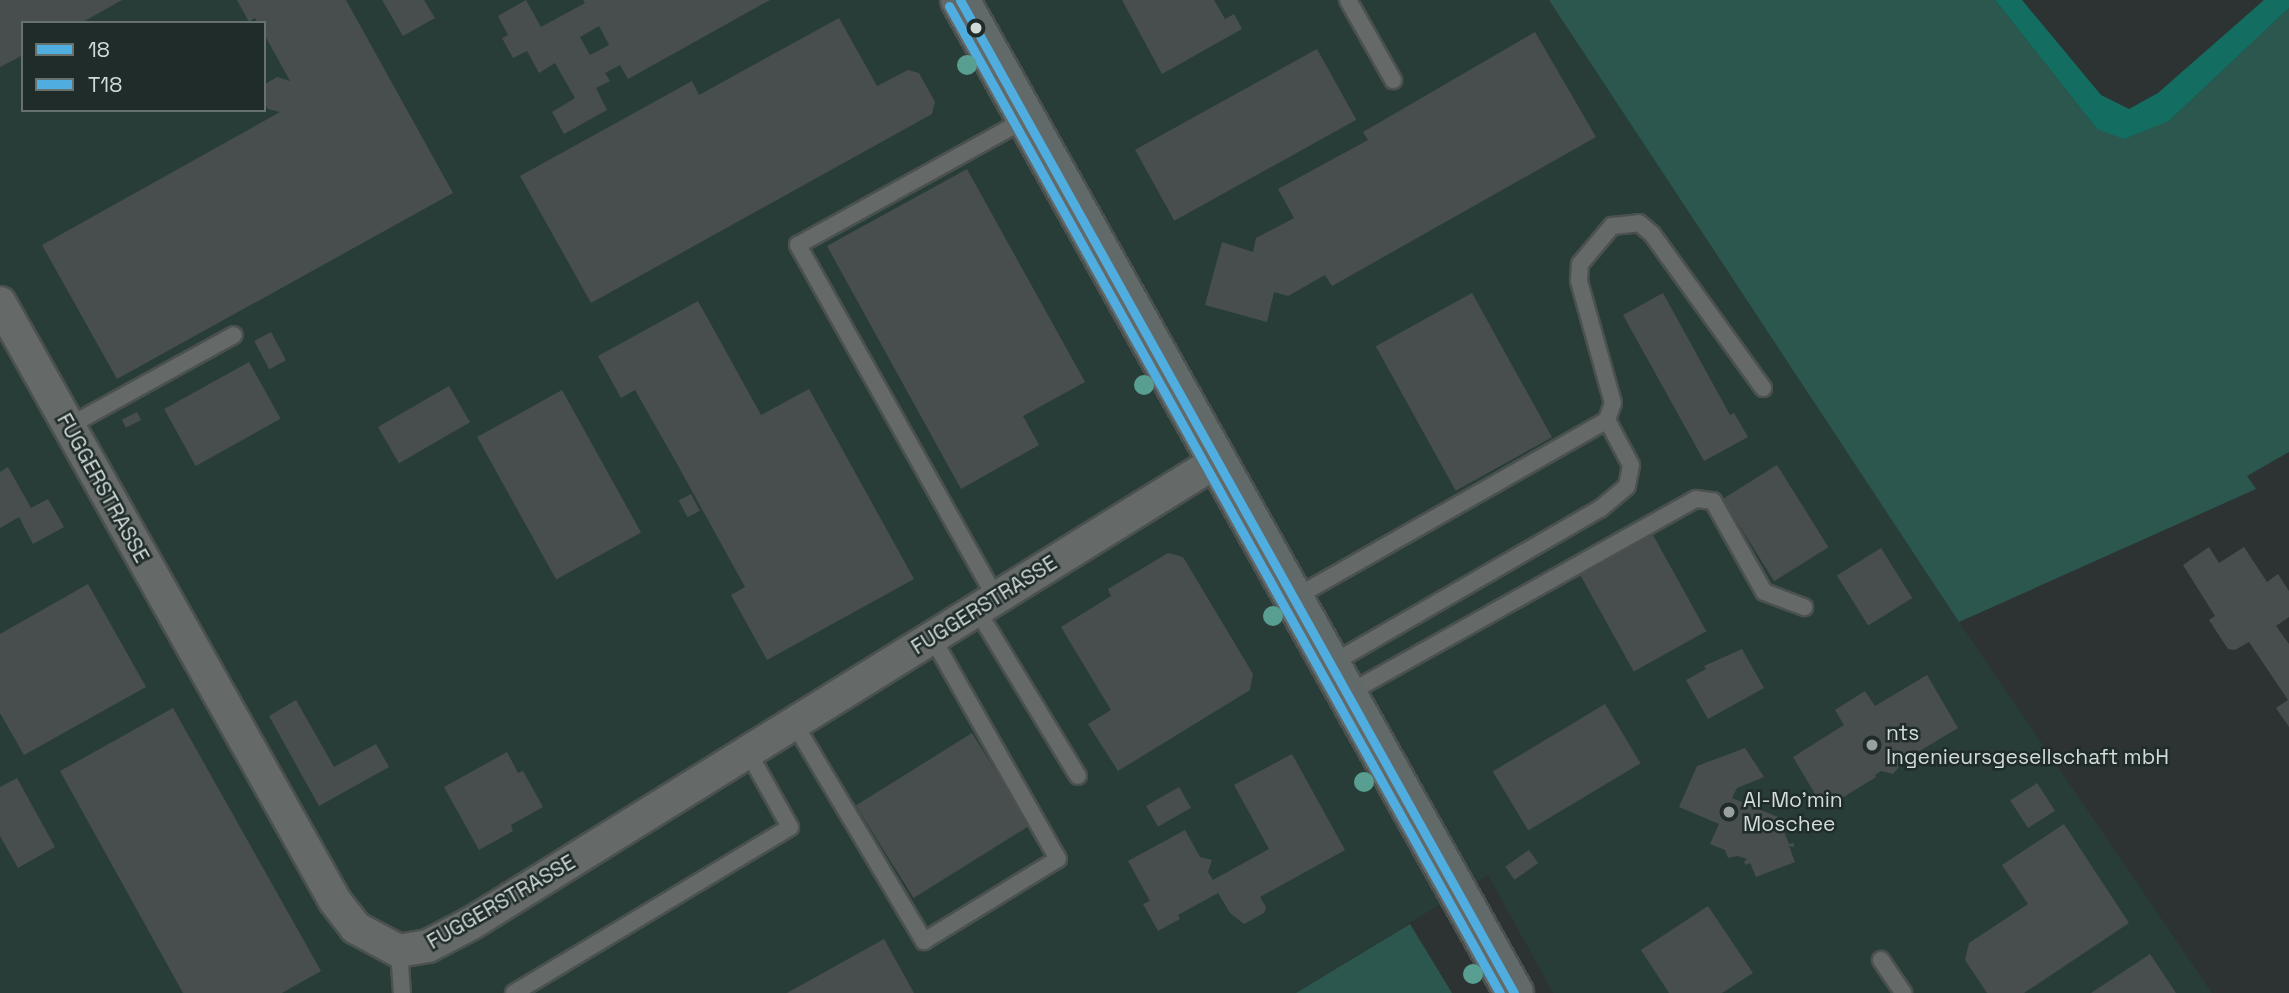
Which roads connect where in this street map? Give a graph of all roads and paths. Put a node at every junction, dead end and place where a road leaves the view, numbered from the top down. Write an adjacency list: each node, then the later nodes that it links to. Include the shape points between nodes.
1 (960, 0): 4 (main road)
2 (1348, 0): 3 (lane)
3 (1393, 80)
4 (1026, 119): 10 (main road); 12 (lane, via 798,245)
5 (0, 303): 9 (street, FUGGERSTRASSE)
6 (234, 335): 9 (lane)
7 (1763, 388): 8 (lane, via 1653,234 1639,223 1626,222 1612,226 1580,264 1579,281 1613,403)
8 (1607, 420): 11 (lane); 15 (lane, via 1631,465 1628,486)
9 (69, 426): 19 (street, FUGGERSTRASSE, via 335,901 356,928)
10 (1217, 461): 11 (main road); 12 (street, FUGGERSTRASSE)
11 (1294, 597): 15 (main road)
12 (986, 604): 14 (street, FUGGERSTRASSE); 18 (lane)
13 (1804, 607): 15 (lane, via 1765,592 1713,501 1696,499)
14 (932, 638): 16 (street, FUGGERSTRASSE); 16 (lane, via 1058,859 924,941)
15 (1339, 680): 23 (main road)
16 (794, 723): 17 (street, FUGGERSTRASSE)
17 (748, 752): 19 (street, FUGGERSTRASSE, via 472,923 428,946); 22 (lane, via 790,827)
18 (1078, 776)
19 (399, 951): 21 (lane)
20 (1881, 960): 24 (lane)
21 (401, 993)
22 (514, 993)
23 (1514, 993)
24 (1903, 993)

